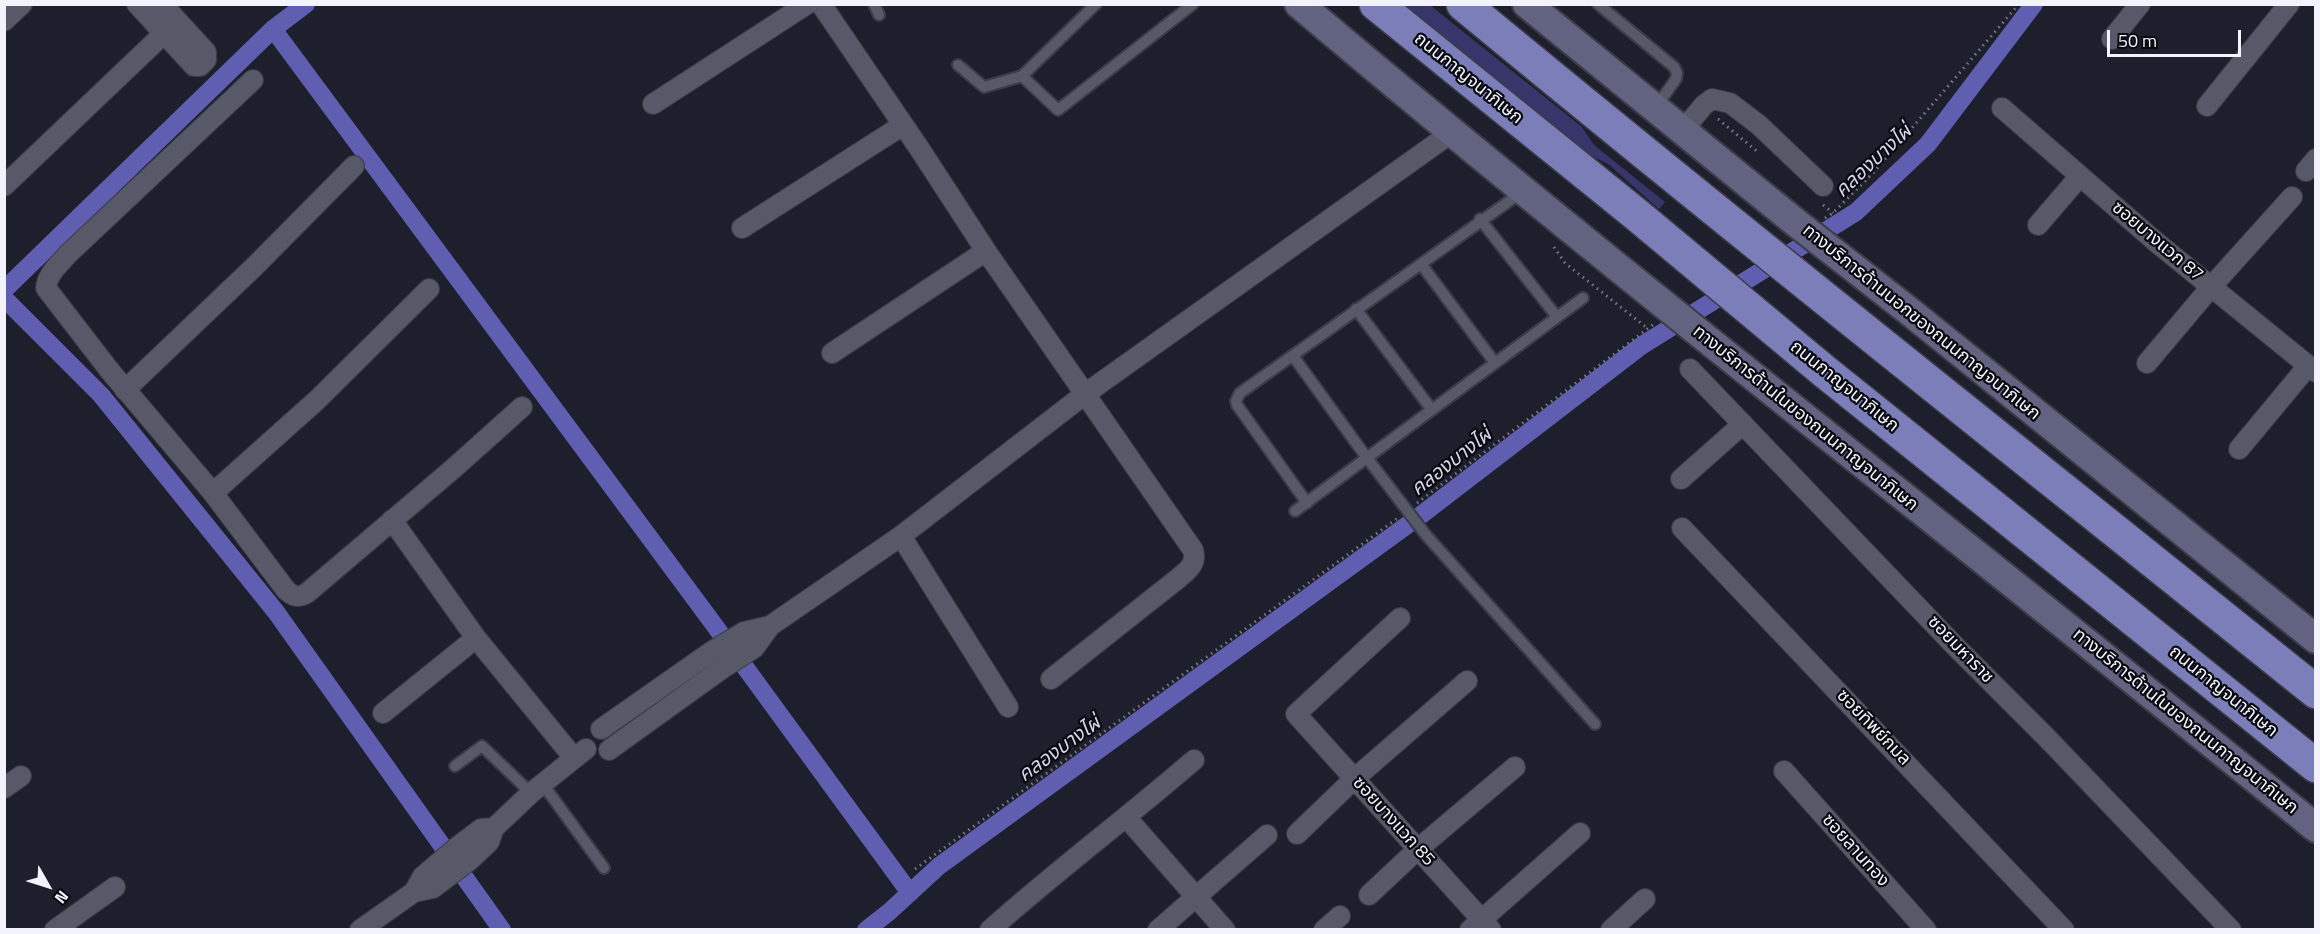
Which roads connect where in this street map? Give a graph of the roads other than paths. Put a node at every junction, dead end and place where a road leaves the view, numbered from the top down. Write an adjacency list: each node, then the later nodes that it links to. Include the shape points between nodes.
1 (22, 4): 14 (street)
2 (807, 4): 19 (street)
3 (821, 4): 23 (street)
4 (1096, 4): 17 (lane)
5 (1193, 4): 17 (lane, via 1058,110)
6 (1299, 4): 25 (main road, ทางบริการด้านในของถนนกาญจนาภิเษก)
7 (1376, 4): 79 (highway, ถนนกาญจนาภิเษก)
8 (1463, 4): 69 (highway, via 1671,176)
9 (1598, 4): 21 (lane, via 1677,73)
10 (2140, 4): 15 (street)
11 (2289, 4): 20 (street)
12 (1533, 6): 21 (main road, ทางบริการด้านนอกของถนนกาญจนาภิเษก)
13 (154, 7): 28 (street, via 170,27)
14 (4, 21)
15 (2112, 39)
16 (958, 65): 17 (lane, via 984,87)
17 (1022, 76)
18 (253, 80): 48 (street, via 93,230 47,280 50,295)
19 (654, 104)
20 (2207, 106)
21 (1656, 108): 24 (main road, ทางบริการด้านนอกของถนนกาญจนาภิเษก)
22 (2002, 108): 27 (street, ซอยบางแวก 87)
23 (903, 125): 34 (street); 35 (street)
24 (1683, 130): 29 (street, via 1712,99 1730,103); 64 (main road, ทางบริการด้านนอกของถนนกาญจนาภิเษก)
25 (1451, 133): 30 (main road, ทางบริการด้านในของถนนกาญจนาภิเษก); 49 (street)
26 (354, 166): 48 (street)
27 (2080, 176): 33 (street); 37 (street, ซอยบางแวก 87)
28 (4, 186)
29 (1823, 186)
30 (1523, 191): 32 (lane); 87 (main road, ทางบริการด้านในของถนนกาญจนาภิเษก)
31 (2292, 197): 37 (street)
32 (1480, 219): 36 (lane); 41 (lane)
33 (2038, 225)
34 (742, 228)
35 (987, 250): 42 (street); 49 (street)
36 (1421, 264): 40 (lane); 44 (lane)
37 (2211, 287): 45 (street); 47 (street, ซอยบางแวก 87)
38 (429, 289): 56 (street, via 317,400)
39 (1583, 298): 41 (lane)
40 (1356, 309): 43 (lane); 51 (lane)
41 (1557, 317): 44 (lane)
42 (832, 353)
43 (1293, 356): 54 (lane); 57 (lane, via 1240,393 1236,401)
44 (1495, 363): 51 (lane)
45 (2147, 363)
46 (1690, 369): 52 (street, ซอยมหาราช)
47 (2312, 369): 53 (street)
48 (125, 390): 56 (street)
49 (1085, 394): 61 (street); 67 (street, via 1195,558 1191,568)
50 (522, 406): 59 (street)
51 (1432, 410): 54 (lane)
52 (1743, 424): 55 (street); 108 (street, ซอยมหาราช)
53 (2240, 449)
54 (1367, 458): 57 (lane); 73 (lane, via 1426,535)
55 (1681, 479)
56 (213, 494): 59 (street, via 286,590 299,597)
57 (1306, 503): 58 (lane)
58 (1295, 511)
59 (392, 520): 63 (street)
60 (1682, 528): 107 (street, ซอยทิพย์กมล)
61 (901, 536): 65 (street); 71 (street)
62 (1401, 618): 83 (street, ซอยบางแวก 85, via 1296,714)
63 (476, 638): 72 (street); 76 (street)
64 (2316, 639)
65 (749, 640): 66 (street, via 711,652); 70 (street, via 723,668)
66 (677, 674): 70 (street); 74 (street)
67 (1051, 679)
68 (1467, 681): 83 (street)
69 (2316, 692)
70 (689, 693): 75 (street)
71 (1008, 707)
72 (383, 713)
73 (1595, 724)
74 (601, 729): 75 (street, via 610,737); 76 (street, via 589,732)
75 (609, 750): 76 (street, via 598,756)
76 (580, 754): 85 (street)
77 (1194, 760): 86 (street)
78 (455, 766): 85 (lane, via 482,746)
79 (2316, 766)
80 (1515, 767): 91 (street)
81 (1784, 771): 106 (street, ซอยลานทอง)
82 (21, 776): 84 (street)
83 (1354, 779): 89 (street); 91 (street, ซอยบางแวก 85)
84 (4, 788)
85 (537, 788): 92 (lane); 99 (street, via 495,828 480,829 464,853 440,872 423,876 414,892)
86 (1126, 817): 95 (street); 101 (street)
87 (2316, 828)
88 (1580, 833): 98 (street)
89 (1296, 834)
90 (1267, 835): 95 (street)
91 (1418, 849): 94 (street); 98 (street, ซอยบางแวก 85)
92 (604, 868)
93 (115, 887): 100 (street)
94 (1370, 895)
95 (1197, 896): 102 (street); 103 (street)
96 (1645, 899): 105 (street)
97 (1340, 916): 104 (street)
98 (1481, 926)
99 (369, 927)
100 (55, 930)
101 (990, 930)
102 (1158, 930)
103 (1225, 930)
104 (1324, 930)
105 (1611, 930)
106 (1926, 930)
107 (2064, 930)
108 (2231, 930)

